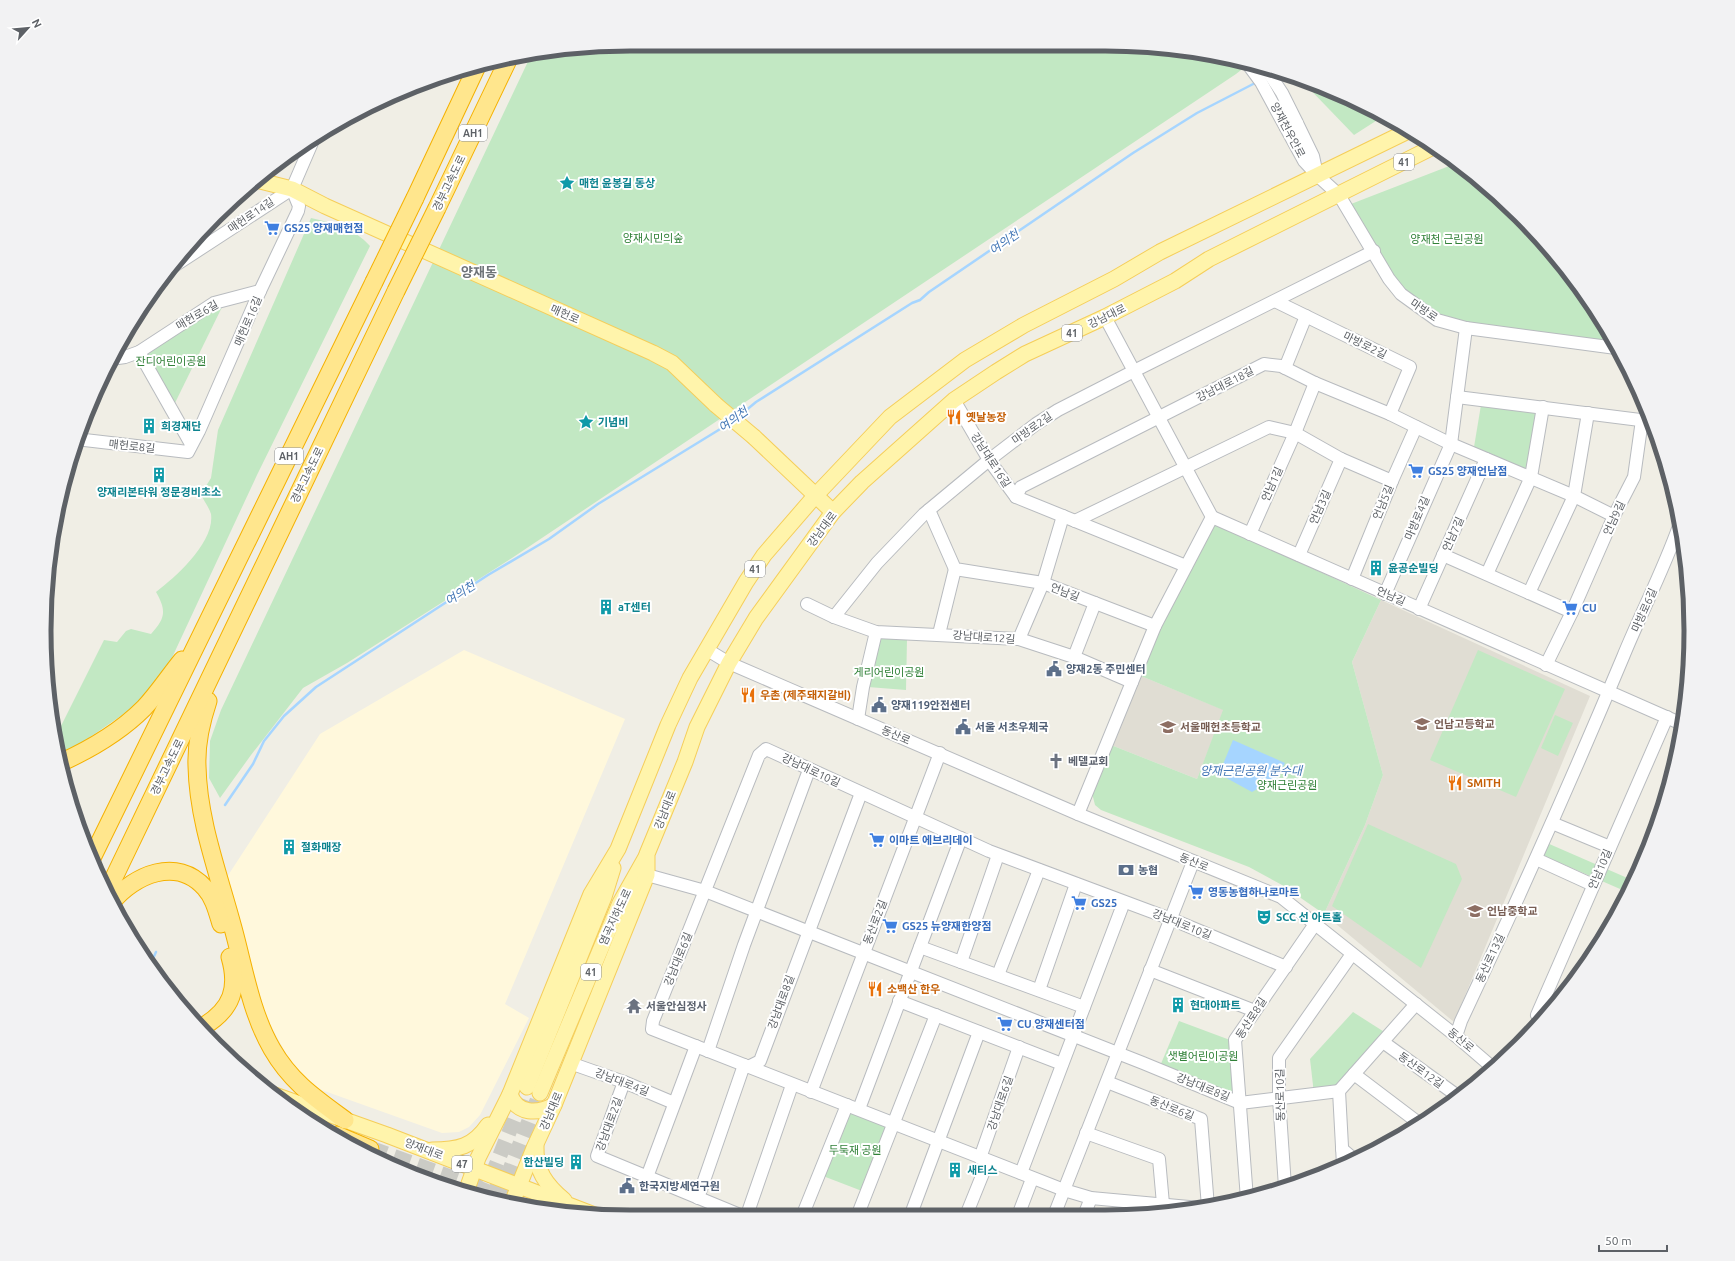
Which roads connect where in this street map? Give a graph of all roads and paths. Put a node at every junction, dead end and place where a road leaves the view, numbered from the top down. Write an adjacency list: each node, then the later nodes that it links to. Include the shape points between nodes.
1 (506, 65): 74 (highway, 경부고속도로 / AH1, bridge)
2 (1253, 71): 5 (street, 양재천우안로, bridge)
3 (474, 73): 71 (highway, AH1, bridge)
4 (1271, 76): 5 (street, 양재천우안로, bridge, via 1282,93)
5 (1291, 126): 9 (street, 양재천우안로, via 1304,161)
6 (1402, 134): 9 (main road, 41)
7 (309, 149): 11 (street)
8 (1427, 150): 12 (main road, 강남대로 / 41)
9 (1317, 175): 12 (street, 마방로); 45 (main road, 41, via 1160,252 1114,279 1024,325 966,360 890,417)
10 (264, 182): 11 (main road, 매헌로)
11 (292, 189): 14 (street, 매헌로14길); 15 (street, 매헌로16길, via 299,206 298,211); 45 (main road, 매헌로, bridge, via 672,363)
12 (1339, 195): 13 (street, 마방로); 18 (main road, 강남대로 / 41, via 1208,259 1175,281)
13 (1374, 251): 16 (street, 마방로2길); 19 (street, 마방로, via 1389,279 1401,294 1437,320)
14 (188, 257)
15 (260, 291): 21 (street, 매헌로6길, via 214,303); 38 (street, 매헌로16길, via 200,431)
16 (1275, 300): 17 (street, 마방로2길); 24 (street, 마방로2길)
17 (1306, 316): 23 (street); 30 (street, 마방로2길, via 1410,367)
18 (1105, 317): 24 (street); 27 (main road, 강남대로 / 41, via 1025,354)
19 (1466, 328): 20 (street, 마방로); 26 (street, 마방로4길)
20 (1609, 347)
21 (138, 352): 22 (street, 매헌로6길); 38 (street)
22 (120, 358)
23 (1285, 368): 25 (street, 강남대로18길); 31 (street, 강남대로18길, via 1264,364)
24 (1134, 371): 31 (street); 41 (street, 마방로2길, via 1058,410)
25 (1315, 383): 30 (street); 35 (street, 언남1길)
26 (1457, 396): 28 (street); 37 (street, 마방로4길)
27 (954, 400): 41 (street, 강남대로16길); 49 (main road, 강남대로 / 41, via 862,482)
28 (1543, 408): 29 (street); 43 (street)
29 (1588, 413): 32 (street); 47 (street)
30 (1390, 414): 34 (street)
31 (1159, 417): 42 (street); 46 (street, 강남대로18길, via 1022,487)
32 (1645, 420)
33 (1645, 422): 51 (street, 언남9길, via 1634,477)
34 (1416, 427): 37 (street); 44 (street, 언남5길)
35 (1295, 433): 39 (street); 42 (street, via 1269,427); 54 (street, 언남1길)
36 (83, 441): 38 (street, 매헌로8길)
37 (1451, 444): 40 (street); 64 (street, 마방로4길)
38 (190, 448)
39 (1341, 459): 44 (street); 56 (street, 언남3길)
40 (1486, 459): 43 (street); 57 (street, 언남7길)
41 (989, 460): 46 (street, 강남대로16길); 48 (street, 마방로2길)
42 (1186, 468): 52 (street); 53 (street)
43 (1531, 477): 47 (street); 60 (street)
44 (1392, 481): 61 (street, 언남5길)
45 (815, 496): 49 (main road, 매헌로); 76 (main road, 41, via 764,555)
46 (1016, 496): 50 (street, 강남대로16길)
47 (1574, 496): 51 (street); 63 (street)
48 (928, 510): 59 (street); 69 (street, 마방로2길, via 877,563)
49 (833, 512): 78 (main road, 강남대로 / 41, via 756,618)
50 (1063, 516): 53 (street, 강남대로16길); 62 (street)
51 (1614, 516): 68 (street, 언남9길)
52 (1212, 517): 54 (street, 언남길); 58 (street)
53 (1075, 521): 58 (street, 강남대로16길)
54 (1250, 534): 56 (street, 언남길)
55 (1676, 535): 81 (street, 마방로6길)
56 (1299, 555): 61 (street, 언남길)
57 (1443, 555): 60 (street); 67 (street, 언남7길)
58 (1186, 566): 70 (street)
59 (955, 569): 62 (street); 73 (street, 강남대로12길)
60 (1487, 574): 63 (street)
61 (1352, 579): 64 (street, 언남길)
62 (1043, 583): 65 (street, 언남길); 75 (street)
63 (1529, 593): 68 (street)
64 (1385, 594): 67 (street, 언남길)
65 (1095, 603): 70 (street, 언남길); 77 (street)
66 (807, 604): 69 (street, 강남대로12길)
67 (1419, 609): 79 (street, 언남길)
68 (1572, 612): 79 (street, 언남9길)
69 (834, 617): 72 (street, 강남대로12길)
70 (1155, 626): 80 (street)
71 (205, 629): 86 (highway, via 137,714 107,738); 95 (highway, AH1)
72 (876, 632): 73 (street, 강남대로12길); 83 (street)
73 (939, 634): 75 (street, 강남대로12길)
74 (230, 635): 103 (highway, 경부고속도로 / AH1); 156 (highway, via 203,717 197,748 199,790 205,826 256,1013 268,1041 301,1087)
75 (1019, 639): 77 (street, 강남대로12길)
76 (706, 649): 78 (street, 동산로); 94 (main road, 41, via 668,725)
77 (1074, 657): 80 (street, 강남대로12길)
78 (728, 663): 83 (street, 동산로); 96 (main road, 강남대로 / 41, via 696,727 685,762)
79 (1546, 665): 81 (street, 언남길)
80 (1132, 682): 89 (street)
81 (1608, 692): 82 (street, 언남길); 91 (street, 동산로13길)
82 (1667, 717): 84 (street, 언남길); 93 (street, 언남10길)
83 (858, 719): 85 (street, 동산로)
84 (1677, 721)
85 (940, 753): 89 (street, 동산로); 90 (street, 동산로2길)
86 (66, 760)
87 (809, 770): 88 (street, 강남대로10길); 105 (street, 강남대로10길, via 766,750 759,755); 108 (street)
88 (860, 793): 90 (street, 강남대로10길); 111 (street, 강남대로8길)
89 (1078, 814): 99 (street, 동산로)
90 (916, 817): 92 (street, 강남대로10길); 113 (street, 동산로2길)
91 (1552, 823): 93 (street); 98 (street, 동산로13길)
92 (961, 838): 97 (street, 강남대로10길); 112 (street)
93 (1610, 847): 104 (street, 언남10길)
94 (618, 849): 96 (main road, 염곡지하도로 / 41, via 604,897 534,1090 620,903); 147 (main road, via 591,894)
95 (95, 852)
96 (647, 854): 101 (main road, 강남대로)
97 (998, 855): 100 (street, 강남대로10길); 115 (street)
98 (1536, 859): 104 (street); 130 (street, 동산로13길)
99 (1193, 862): 109 (street); 110 (street, 동산로, via 1281,897)
100 (1039, 870): 102 (street, 강남대로10길); 119 (street)
101 (647, 875): 105 (street, 강남대로8길); 136 (main road, 강남대로)
102 (1076, 884): 107 (street, 강남대로10길); 120 (street)
103 (110, 885)
104 (1593, 886): 126 (street, 언남10길)
105 (705, 891): 108 (street, 강남대로8길); 132 (street, 강남대로6길, via 652,1029)
106 (117, 898): 127 (highway, via 133,883 161,872 174,871 186,875 206,889 219,916 234,969 235,982 228,1004)
107 (1124, 902): 109 (street, 강남대로10길); 123 (street)
108 (757, 911): 111 (street, 강남대로8길); 134 (street)
109 (1171, 919): 116 (street, 강남대로10길); 117 (street)
110 (1315, 924): 114 (street, 동산로); 116 (street, 동산로8길)
111 (807, 931): 113 (street, 강남대로8길); 139 (street, 강남대로8길, via 760,1060)
112 (920, 947): 115 (street); 118 (street)
113 (863, 954): 118 (street, 강남대로8길); 145 (street, 동산로2길)
114 (1352, 954): 122 (street, 동산로); 148 (street, 동산로10길, via 1279,1058)
115 (961, 962): 119 (street)
116 (1286, 967): 124 (street, 동산로8길)
117 (1150, 970): 124 (street); 135 (street)
118 (910, 972): 121 (street); 129 (street, 강남대로8길)
119 (998, 975): 120 (street)
120 (1039, 990): 123 (street)
121 (899, 1001): 125 (street); 154 (street)
122 (1416, 1004): 130 (street, 동산로); 131 (street)
123 (1084, 1007): 129 (street)
124 (1255, 1011): 151 (street, 동산로8길, via 1235,1040)
125 (936, 1015): 128 (street); 157 (street)
126 (1538, 1015)
127 (206, 1024)
128 (979, 1032): 133 (street); 159 (street)
129 (1073, 1036): 135 (street, 강남대로8길); 137 (street)
130 (1456, 1036): 138 (street, 동산로)
131 (1382, 1042): 140 (street); 146 (street, 동산로12길)
132 (696, 1046): 134 (street, 강남대로6길); 150 (street)
133 (1019, 1048): 137 (street); 165 (street, 강남대로6길)
134 (708, 1051): 139 (street, 강남대로6길)
135 (1118, 1053): 142 (street); 151 (street, 강남대로8길)
136 (570, 1063): 141 (street, 강남대로4길); 152 (main road, 강남대로)
137 (1062, 1064): 167 (street)
138 (1489, 1064)
139 (746, 1066): 143 (street, 강남대로6길); 176 (street)
140 (1354, 1074): 144 (street); 155 (street)
141 (624, 1082): 150 (street, 강남대로4길); 168 (street, 강남대로2길, via 597,1156)
142 (1107, 1082): 158 (street); 178 (street, 동산로6길, via 1201,1119)
143 (792, 1085): 145 (street, 강남대로6길); 183 (street)
144 (1339, 1091): 148 (street, 강남대로8길); 162 (street)
145 (811, 1092): 153 (street, 강남대로6길)
146 (1453, 1093)
147 (510, 1094): 152 (main road, via 516,1105 529,1112); 160 (main road, via 483,1132 471,1143 453,1149 430,1150); 166 (main road)
148 (1279, 1098): 151 (street, 강남대로8길); 170 (street, 동산로10길)
149 (295, 1102): 156 (main road, 양재대로 / 47)
150 (674, 1103): 168 (street)
151 (1240, 1103): 174 (street, 동산로8길)
152 (554, 1105): 161 (main road, 강남대로)
153 (847, 1105): 154 (street, 강남대로6길); 184 (street)
154 (859, 1109): 157 (street, 강남대로6길)
155 (1414, 1119)
156 (345, 1120): 160 (main road, 양재대로 / 47)
157 (892, 1123): 159 (street, 강남대로6길); 185 (street)
158 (1086, 1133): 173 (street); 179 (street, via 1159,1159)
159 (938, 1141): 165 (street, 강남대로6길); 186 (street)
160 (406, 1143): 166 (main road, 양재대로 / 47)
161 (536, 1144): 172 (main road, 강남대로); 180 (main road, via 537,1161 543,1177 554,1192)
162 (1342, 1149): 163 (street); 164 (street)
163 (1349, 1155)
164 (1343, 1158)
165 (984, 1159): 167 (street, 강남대로6길); 187 (street, 강남대로6길)
166 (474, 1169): 171 (main road); 172 (main road, 양재대로 / 47)
167 (1020, 1173): 169 (street, 강남대로6길)
168 (647, 1177): 176 (street, 강남대로2길)
169 (1032, 1179): 173 (street, 강남대로6길); 188 (street)
170 (1285, 1181)
171 (468, 1186)
172 (519, 1186): 175 (main road, 강남대로); 180 (main road, 양재대로 / 47)
173 (1064, 1190): 177 (street, 강남대로6길); 189 (street)
174 (1246, 1192)
175 (514, 1198)
176 (698, 1198): 182 (street, 강남대로2길)
177 (1091, 1198): 179 (street, 강남대로6길); 190 (street)
178 (1208, 1201)
179 (1154, 1206): 181 (street, 강남대로6길)
180 (573, 1207)
181 (1166, 1207)
182 (728, 1210)
183 (749, 1210)
184 (805, 1210)
185 (859, 1210)
186 (912, 1210)
187 (968, 1210)
188 (1020, 1210)
189 (1056, 1210)
190 (1086, 1210)

